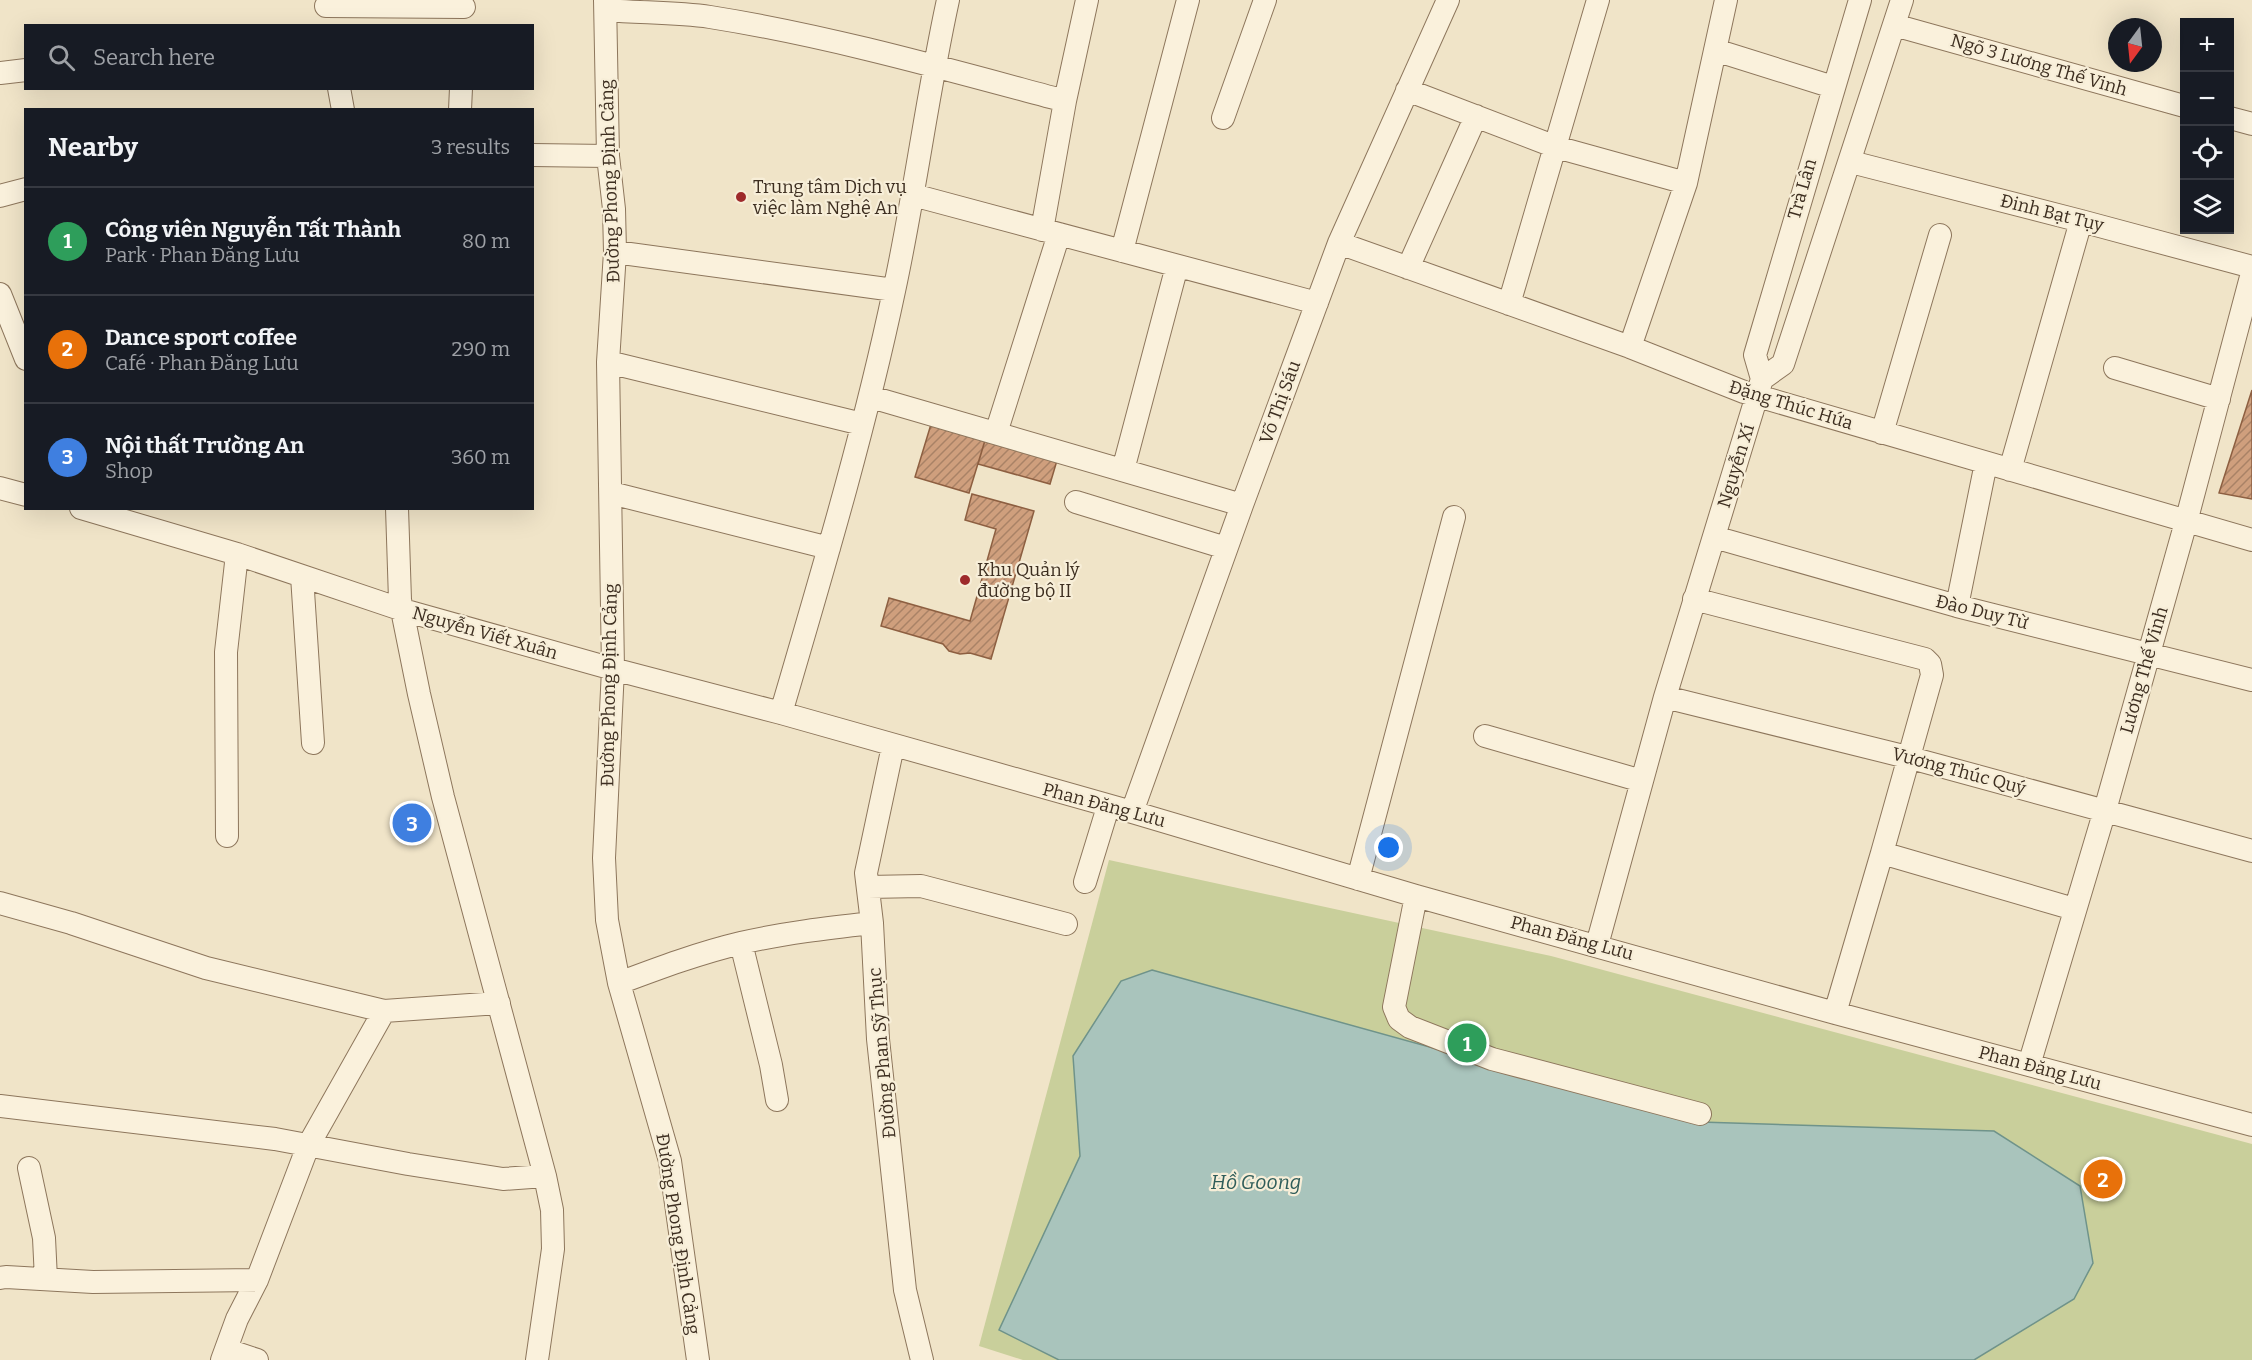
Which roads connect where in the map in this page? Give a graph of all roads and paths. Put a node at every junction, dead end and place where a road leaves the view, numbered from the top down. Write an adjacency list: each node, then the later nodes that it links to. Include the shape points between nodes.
1 (948, 0): 16 (street)
2 (1087, 0): 23 (street)
3 (1188, 0): 43 (street)
4 (1265, 0): 28 (street)
5 (1448, 0): 22 (street, Võ Thị Sáu)
6 (1598, 0): 31 (street)
7 (1726, 0): 15 (street)
8 (1860, 0): 19 (street, Trà Lân)
9 (1902, 0): 14 (street)
10 (365, 3): 12 (street); 13 (street)
11 (605, 5): 16 (street, via 709,17); 33 (street, Đường Phong Định Cảng)
12 (326, 10)
13 (464, 11)
14 (1894, 25): 24 (street, Ngõ 3 Lương Thế Vinh); 34 (street)
15 (1715, 50): 19 (street); 35 (street)
16 (933, 66): 23 (street); 37 (street)
17 (24, 70): 18 (street)
18 (0, 73)
19 (1833, 87): 57 (street, Trà Lân, via 1755,355)
20 (339, 90): 25 (street)
21 (461, 90): 26 (street)
22 (1407, 90): 27 (street); 42 (street, Võ Thị Sáu)
23 (1065, 101): 40 (street)
24 (2180, 105)
25 (343, 108)
26 (460, 108)
27 (1476, 116): 31 (street); 47 (street)
28 (1223, 118)
29 (2234, 119): 30 (street)
30 (2252, 124)
31 (1556, 147): 35 (street); 52 (street)
32 (534, 155): 33 (street)
33 (608, 156): 44 (street, Đường Phong Định Cảng)
34 (1851, 162): 39 (street, Đinh Bạt Tụy); 57 (street, via 1783,364)
35 (1686, 183): 53 (street)
36 (24, 190): 38 (street)
37 (913, 195): 40 (street); 49 (street)
38 (0, 196)
39 (2081, 220): 46 (street, Đinh Bạt Tụy); 65 (street)
40 (1051, 232): 43 (street); 61 (street)
41 (1940, 235): 62 (street)
42 (1339, 243): 47 (street, Đặng Thúc Hứa); 51 (street, Võ Thị Sáu)
43 (1122, 251): 45 (street)
44 (615, 252): 49 (street); 55 (street, Đường Phong Định Cảng)
45 (1177, 266): 51 (street); 64 (street)
46 (2252, 267)
47 (1408, 268): 52 (street, Đặng Thúc Hứa)
48 (2252, 273): 59 (street, Lương Thế Vinh)
49 (894, 290): 58 (street)
50 (0, 294): 54 (street)
51 (1317, 303): 70 (street, Võ Thị Sáu)
52 (1509, 304): 53 (street, Đặng Thúc Hứa)
53 (1630, 347): 57 (street, Đặng Thúc Hứa, via 1744,392)
54 (24, 354)
55 (608, 362): 60 (street); 67 (street, Đường Phong Định Cảng)
56 (2115, 368): 59 (street)
57 (1760, 387): 62 (street, Đặng Thúc Hứa); 75 (street, Nguyễn Xí)
58 (871, 397): 60 (street); 61 (street)
59 (2219, 399): 74 (street, Lương Thế Vinh)
60 (862, 424): 77 (street)
61 (996, 433): 64 (street)
62 (1882, 433): 63 (street, Đặng Thúc Hứa)
63 (1986, 463): 65 (street, Đặng Thúc Hứa); 82 (street)
64 (1123, 470): 70 (street)
65 (2010, 470): 74 (street, Đặng Thúc Hứa)
66 (0, 488): 68 (street)
67 (611, 493): 77 (street); 85 (street, Đường Phong Định Cảng)
68 (24, 494)
69 (1076, 502): 78 (street)
70 (1242, 505): 78 (street, Võ Thị Sáu)
71 (88, 510): 79 (street, Nguyễn Viết Xuân)
72 (397, 510): 83 (street)
73 (1454, 517): 100 (street)
74 (2186, 522): 76 (street, Đặng Thúc Hứa); 84 (street, Lương Thế Vinh)
75 (1714, 537): 81 (street, Nguyễn Xí); 82 (street, Đào Duy Từ)
76 (2252, 540)
77 (829, 548): 88 (street)
78 (1226, 548): 96 (street, Võ Thị Sáu)
79 (237, 554): 80 (street, Nguyễn Viết Xuân); 97 (street, via 226,652)
80 (302, 576): 83 (street, Nguyễn Viết Xuân); 90 (street)
81 (1694, 599): 87 (street, Nguyễn Xí); 92 (street, via 1925,659 1932,675)
82 (1957, 606): 84 (street, Đào Duy Từ)
83 (403, 610): 85 (street, Nguyễn Viết Xuân); 111 (street, via 443,797)
84 (2149, 654): 86 (street, Đào Duy Từ); 95 (street, Lương Thế Vinh)
85 (613, 669): 88 (street, Nguyễn Viết Xuân); 110 (street, Đường Phong Định Cảng, via 604,858 607,920)
86 (2252, 680)
87 (1665, 697): 92 (street, Vương Thúc Quý); 93 (street, Nguyễn Xí)
88 (781, 713): 91 (street, Nguyễn Viết Xuân)
89 (1485, 736): 93 (street)
90 (314, 743)
91 (893, 746): 94 (street, Phan Đăng Lưu); 102 (street, Đường Phan Sỹ Thục, via 866,873)
92 (1907, 757): 95 (street, Vương Thúc Quý); 99 (street)
93 (1642, 781): 109 (street, Nguyễn Xí)
94 (1108, 807): 96 (street, Phan Đăng Lưu); 101 (street)
95 (2105, 810): 98 (street, Vương Thúc Quý); 105 (street, Lương Thế Vinh)
96 (1132, 812): 100 (street, Phan Đăng Lưu)
97 (227, 836)
98 (2252, 851)
99 (1882, 853): 105 (street); 113 (street)
100 (1358, 879): 103 (street, Phan Đăng Lưu)
101 (1085, 882)
102 (868, 887): 106 (street, Đường Phan Sỹ Thục); 107 (street, via 921,886)
103 (1416, 896): 109 (street, Phan Đăng Lưu); 117 (street, via 1394,1007 1399,1019 1410,1027 1492,1059)
104 (0, 903): 112 (street, via 206,968)
105 (2074, 909): 114 (street, Lương Thế Vinh)
106 (872, 923): 108 (street); 129 (street, Đường Phan Sỹ Thục, via 878,1040 905,1290)
107 (1066, 924)
108 (741, 943): 110 (street); 115 (street)
109 (1597, 945): 113 (street, Phan Đăng Lưu)
110 (619, 983): 128 (street, Đường Phong Định Cảng, via 670,1161)
111 (499, 1003): 112 (street); 121 (street)
112 (384, 1011): 119 (street)
113 (1835, 1013): 114 (street, Phan Đăng Lưu)
114 (2029, 1065): 118 (street, Phan Đăng Lưu)
115 (777, 1100)
116 (0, 1106): 119 (street)
117 (1700, 1114)
118 (2252, 1125)
119 (308, 1146): 121 (street, via 503,1179); 124 (street)
120 (29, 1168): 123 (street, via 44,1238)
121 (545, 1176): 127 (street, via 552,1210 553,1249)
122 (0, 1278): 123 (street)
123 (45, 1280): 124 (street)
124 (257, 1280): 125 (street)
125 (224, 1355): 126 (street)
126 (257, 1360)
127 (537, 1360)
128 (698, 1360)
129 (922, 1360)

